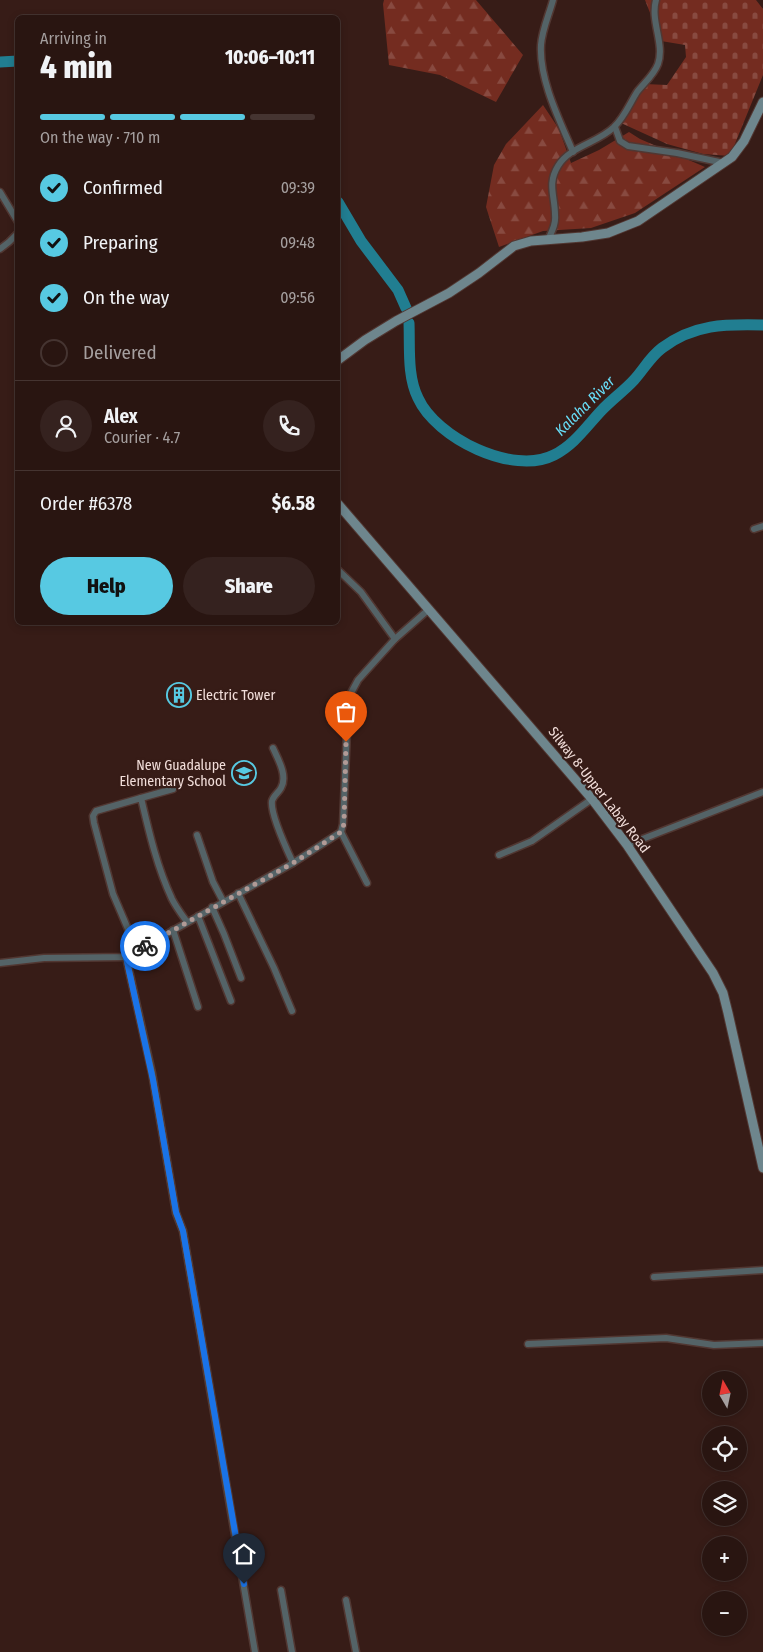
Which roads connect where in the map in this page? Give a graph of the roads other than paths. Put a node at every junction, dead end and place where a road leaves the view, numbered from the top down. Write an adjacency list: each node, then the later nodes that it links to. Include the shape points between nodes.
1 (553, 0): 5 (street, via 541,44 542,62 551,96)
2 (656, 0): 4 (street, via 654,14 660,51 657,66)
3 (763, 102): 6 (main road, via 744,141)
4 (615, 127): 5 (street); 6 (street, via 620,141 628,146)
5 (573, 152): 10 (street, via 564,158 552,179 551,194 556,216)
6 (725, 163): 10 (main road, via 650,214 622,228 608,233)
7 (0, 192): 8 (street)
8 (15, 217)
9 (15, 236): 11 (street)
10 (548, 240): 12 (main road, via 514,246 457,288 396,321)
11 (0, 249)
12 (340, 359)
13 (340, 506): 17 (main road, Silway 8-Upper Labay Road)
14 (763, 526): 15 (street)
15 (754, 528)
16 (340, 572): 18 (street, via 361,592)
17 (428, 610): 18 (street); 23 (main road, Silway 8-Upper Labay Road)
18 (395, 639): 24 (street, via 358,680 351,693)
19 (273, 748): 28 (street, via 283,779 272,803 278,828)
20 (173, 789): 22 (street)
21 (763, 792): 26 (street)
22 (141, 798): 34 (street, via 162,873); 36 (street, via 99,809 93,819 114,894)
23 (592, 799): 26 (main road, Silway 8-Upper Labay Road); 27 (street, via 532,842)
24 (341, 832): 28 (street); 29 (street)
25 (197, 836): 31 (street)
26 (628, 845): 43 (main road, Silway 8-Upper Labay Road, via 719,984)
27 (499, 855)
28 (293, 863): 30 (street)
29 (367, 883)
30 (238, 893): 31 (street); 42 (street)
31 (223, 901): 32 (street)
32 (212, 907): 33 (street); 39 (street)
33 (198, 916): 34 (street); 40 (street)
34 (187, 922): 35 (street)
35 (172, 930): 36 (street); 41 (street)
36 (137, 950): 37 (street)
37 (126, 957): 38 (street, via 44,958); 50 (street, via 153,1080 176,1212 183,1231)
38 (0, 963)
39 (241, 978)
40 (231, 1001)
41 (198, 1007)
42 (292, 1011)
43 (763, 1168)
44 (763, 1270): 45 (street)
45 (654, 1277)
46 (763, 1343): 47 (street, via 714,1344 666,1338)
47 (528, 1344)
48 (281, 1590): 51 (street)
49 (346, 1600): 52 (street)
50 (255, 1652)
51 (292, 1652)
52 (356, 1652)

